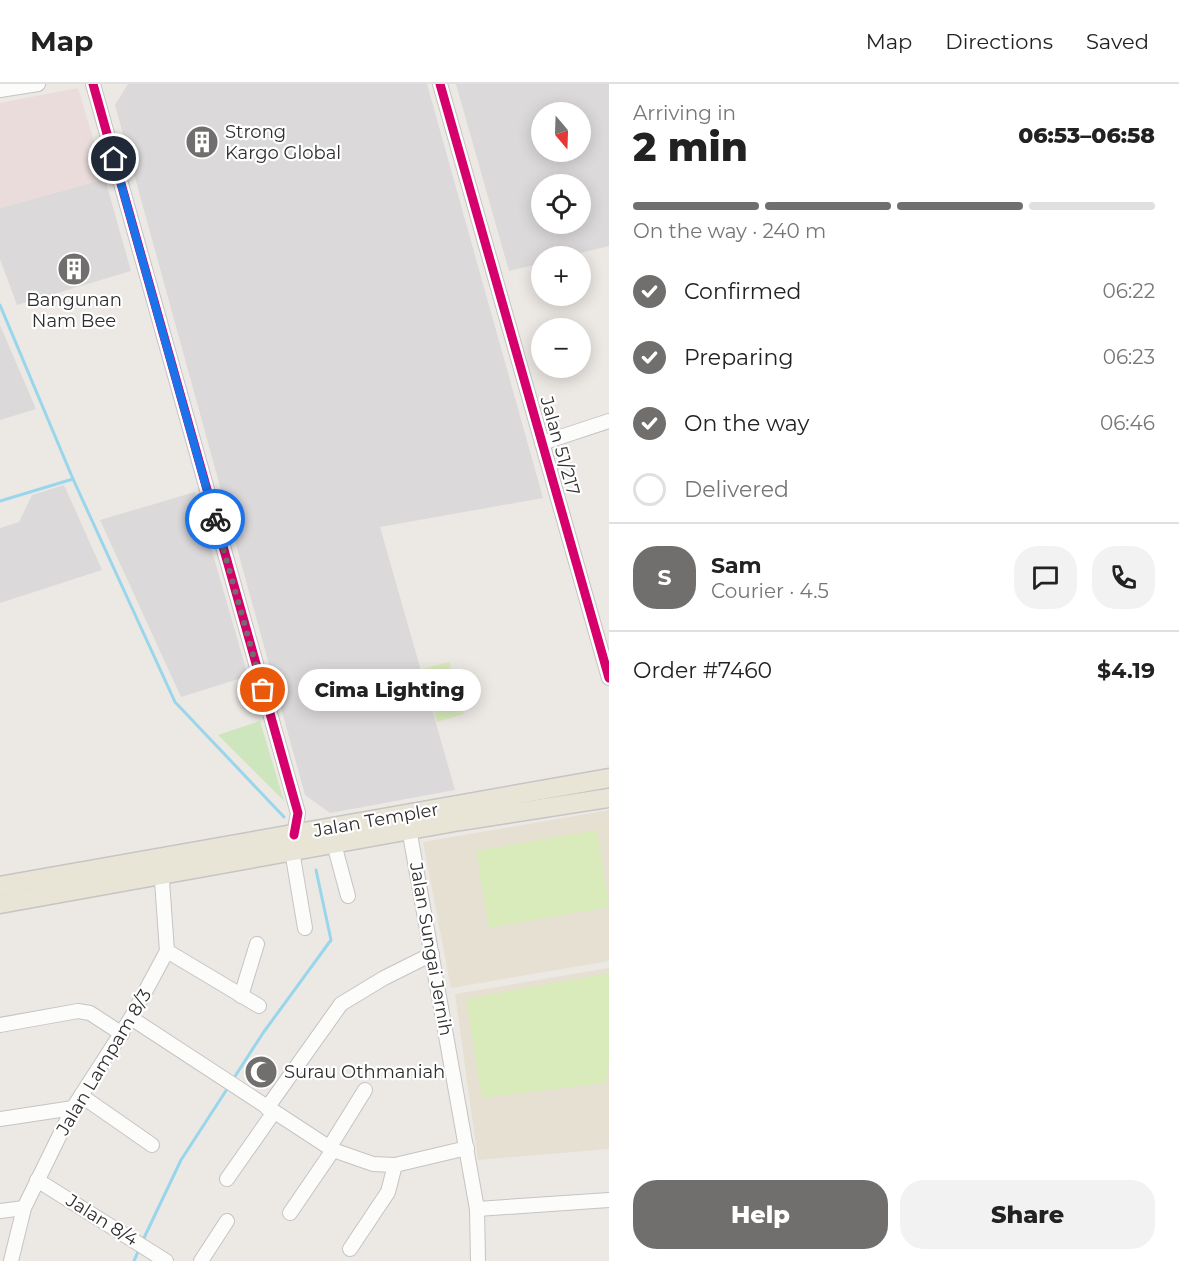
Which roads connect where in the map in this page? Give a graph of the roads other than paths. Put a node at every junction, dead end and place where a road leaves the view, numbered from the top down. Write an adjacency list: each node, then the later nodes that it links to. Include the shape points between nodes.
1 (38, 84): 4 (street)
2 (93, 84): 11 (street, via 298,813)
3 (440, 84): 6 (street, Jalan 51/217)
4 (0, 90)
5 (609, 421): 6 (street)
6 (542, 443): 7 (street, Jalan 51/217)
7 (609, 678)
8 (609, 778): 10 (main road, Jalan Templer)
9 (609, 798): 10 (main road, Jalan Templer)
10 (408, 823): 11 (main road, Jalan Templer); 12 (main road, Jalan Templer); 20 (street, Jalan Sungai Jernih)
11 (293, 843): 12 (main road, Jalan Templer); 13 (main road, Jalan Templer); 17 (street)
12 (334, 844): 15 (street)
13 (160, 867): 14 (main road, Jalan Templer); 16 (main road, Jalan Templer); 19 (street)
14 (0, 886)
15 (348, 896)
16 (0, 904)
17 (305, 928)
18 (257, 944): 21 (street)
19 (167, 951): 21 (street); 23 (street, Jalan Lampam 8/3)
20 (432, 954): 29 (street, via 341,1004); 32 (street, Jalan Sungai Jernih)
21 (241, 996): 22 (street)
22 (259, 1006)
23 (131, 1018): 25 (street, Jalan Lampam 8/3); 29 (street)
24 (0, 1025): 25 (street, via 78,1011 90,1013)
25 (122, 1034): 27 (street, Jalan Lampam 8/3)
26 (365, 1090): 33 (street)
27 (83, 1097): 28 (street, Jalan Lampam 8/3); 31 (street)
28 (73, 1108): 30 (street); 36 (street, Jalan Lampam 8/3)
29 (270, 1110): 33 (street); 35 (street)
30 (0, 1119)
31 (152, 1145)
32 (467, 1148): 34 (street); 39 (street, Jalan Sungai Jernih)
33 (331, 1149): 34 (street, via 373,1164); 41 (street)
34 (395, 1166): 43 (street, via 388,1192)
35 (227, 1179)
36 (37, 1180): 38 (street, Jalan Lampam 8/3); 45 (street, Jalan 8/4)
37 (609, 1200): 39 (street)
38 (24, 1208): 40 (street); 44 (street, Jalan Lampam 8/3)
39 (477, 1209): 47 (street, Jalan Sungai Jernih)
40 (0, 1211)
41 (290, 1213)
42 (227, 1221): 46 (street)
43 (350, 1249)
44 (11, 1261)
45 (166, 1261)
46 (201, 1261)
47 (478, 1261)

